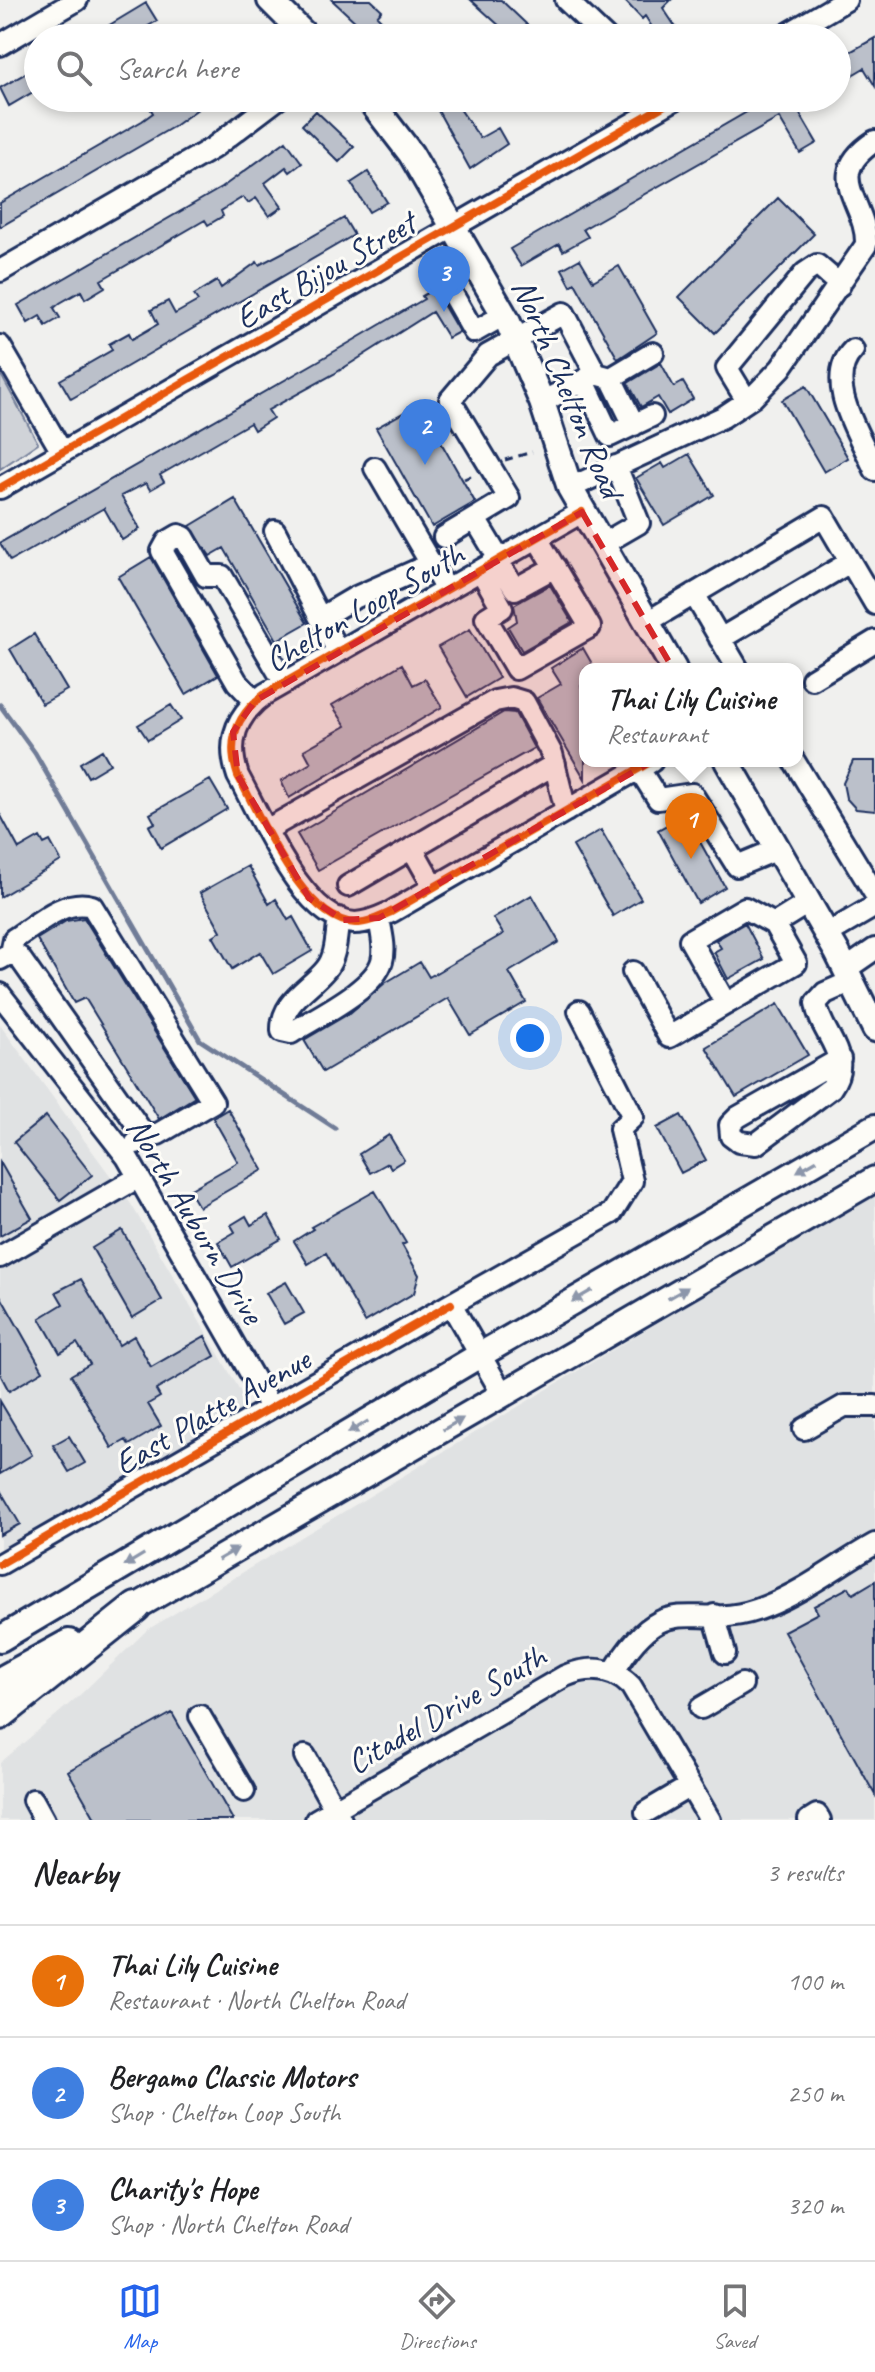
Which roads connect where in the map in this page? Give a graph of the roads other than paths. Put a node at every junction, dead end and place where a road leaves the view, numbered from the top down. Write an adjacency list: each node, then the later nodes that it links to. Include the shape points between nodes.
1 (77, 0): 6 (street)
2 (270, 0): 7 (main road)
3 (566, 0): 8 (street)
4 (846, 0): 5 (street)
5 (824, 6): 9 (street)
6 (36, 24)
7 (294, 24)
8 (591, 24)
9 (800, 24)
10 (24, 31): 11 (street)
11 (0, 45)
12 (261, 112): 18 (street, via 213,148)
13 (379, 112): 16 (main road, North Chelton Road, via 411,154)
14 (641, 112): 16 (street, East Bijou Street)
15 (875, 141): 19 (street, via 853,159 850,170 850,196 866,245)
16 (453, 226): 20 (main road, North Chelton Road); 29 (street, East Bijou Street)
17 (438, 269): 20 (street, via 474,332)
18 (0, 271)
19 (840, 285): 26 (street, via 781,368); 26 (street, via 817,265 805,273 727,368)
20 (504, 315): 21 (main road, North Chelton Road)
21 (517, 340): 25 (street, via 564,313); 27 (main road, North Chelton Road); 36 (street, via 488,355 450,400 509,498)
22 (0, 346): 29 (street)
23 (853, 350): 32 (street, via 841,365 841,385)
24 (653, 353): 25 (street)
25 (597, 378): 27 (street); 28 (street, via 610,436)
26 (747, 401): 30 (street)
27 (542, 402): 34 (main road, North Chelton Road)
28 (643, 420)
29 (62, 452): 33 (street, East Bijou Street)
30 (616, 466): 34 (street); 40 (street, via 639,523)
31 (375, 468): 42 (street)
32 (875, 470)
33 (0, 488)
34 (570, 488): 35 (main road, North Chelton Road)
35 (582, 512): 39 (street, Chelton Loop South); 40 (main road, North Chelton Road)
36 (475, 519): 38 (street); 43 (street)
37 (275, 531): 48 (street)
38 (444, 537)
39 (537, 538): 43 (street, Chelton Loop South); 44 (street)
40 (601, 545): 49 (main road, North Chelton Road)
41 (850, 562): 46 (street, via 824,517); 47 (street); 50 (street)
42 (431, 564): 45 (street); 48 (street)
43 (493, 564): 44 (street, via 515,589); 44 (street, via 502,608 486,618 516,669 590,627); 45 (street, Chelton Loop South)
44 (555, 567)
45 (446, 590): 52 (street, Chelton Loop South)
46 (694, 594): 49 (street); 50 (street)
47 (875, 604)
48 (320, 618): 52 (street)
49 (647, 622): 53 (main road, North Chelton Road)
50 (720, 639): 54 (street)
51 (875, 641): 56 (street)
52 (338, 651): 55 (street, Chelton Loop South)
53 (671, 663)
54 (734, 663)
55 (284, 682): 57 (street, Chelton Loop South); 57 (street, via 222,576 206,576 184,537 167,542 162,551 237,682)
56 (804, 684)
57 (255, 701): 64 (street, Chelton Loop South, via 233,732 233,760)
58 (555, 764): 63 (street); 64 (street, via 524,702 495,701); 65 (street)
59 (642, 767): 63 (street)
60 (646, 767): 66 (street, via 658,799 692,794 737,866)
61 (730, 767): 66 (main road)
62 (798, 767): 69 (street)
63 (566, 811): 68 (street)
64 (268, 829): 72 (street, Chelton Loop South, via 309,898)
65 (412, 848): 67 (street); 68 (street)
66 (778, 849): 70 (main road)
67 (348, 886)
68 (434, 887): 73 (street)
69 (875, 894)
70 (808, 903): 74 (street); 75 (main road)
71 (875, 906): 75 (street)
72 (339, 918): 73 (street, via 354,923); 73 (street, via 327,968 298,994 282,1031 291,1033 371,979 384,949)
73 (379, 918)
74 (774, 924): 81 (street, via 796,963); 81 (street, via 745,908 690,940)
75 (827, 934): 79 (main road)
76 (875, 949): 79 (street)
77 (6, 956): 84 (street, via 19,957); 88 (street, via 14,939 54,912 80,902 92,906 213,1102 158,1134)
78 (633, 972): 81 (street, via 669,1037)
79 (849, 975): 83 (main road); 85 (street, via 816,1003)
80 (0, 994): 86 (street, North Auburn Drive)
81 (726, 1004)
82 (579, 1011): 93 (street, East Platte Avenue, via 633,1117 620,1129 632,1181 612,1213)
83 (875, 1029)
84 (82, 1044): 86 (street); 88 (street)
85 (840, 1059): 85 (street, via 738,1117 730,1125 731,1136 756,1144 786,1124 831,1088)
86 (53, 1063): 89 (street, North Auburn Drive)
87 (875, 1127): 94 (main road, one-way to 94)
88 (145, 1136): 89 (street)
89 (123, 1152): 90 (street, North Auburn Drive)
90 (139, 1177): 92 (street); 97 (street, North Auburn Drive)
91 (875, 1179): 95 (main road, one-way to 91)
92 (0, 1257)
93 (451, 1304): 94 (street); 97 (street, East Platte Avenue)
94 (480, 1355): 95 (street); 103 (main road, one-way to 103)
95 (503, 1395): 101 (main road, one-way to 95)
96 (875, 1406): 98 (street, via 844,1406)
97 (270, 1407): 100 (street, East Platte Avenue)
98 (804, 1429)
99 (875, 1544): 102 (street, via 764,1607)
100 (0, 1564)
101 (136, 1607): 106 (highway); 109 (highway)
102 (714, 1615): 104 (street); 105 (street, via 679,1616 652,1624 631,1643)
103 (0, 1639)
104 (725, 1653)
105 (613, 1673): 112 (street, via 639,1697); 116 (street, Citadel Drive South, via 589,1669 565,1676)
106 (0, 1682)
107 (742, 1684): 108 (street)
108 (701, 1708)
109 (0, 1715)
110 (200, 1716): 113 (street)
111 (305, 1756): 116 (street)
112 (690, 1786): 115 (street); 119 (street)
113 (244, 1791)
114 (33, 1800): 117 (street)
115 (646, 1812)
116 (338, 1814): 118 (street, Citadel Drive South)
117 (44, 1820)
118 (316, 1820)
119 (710, 1820)
120 (809, 1820): 121 (street, via 817,1815)
121 (820, 1820)

